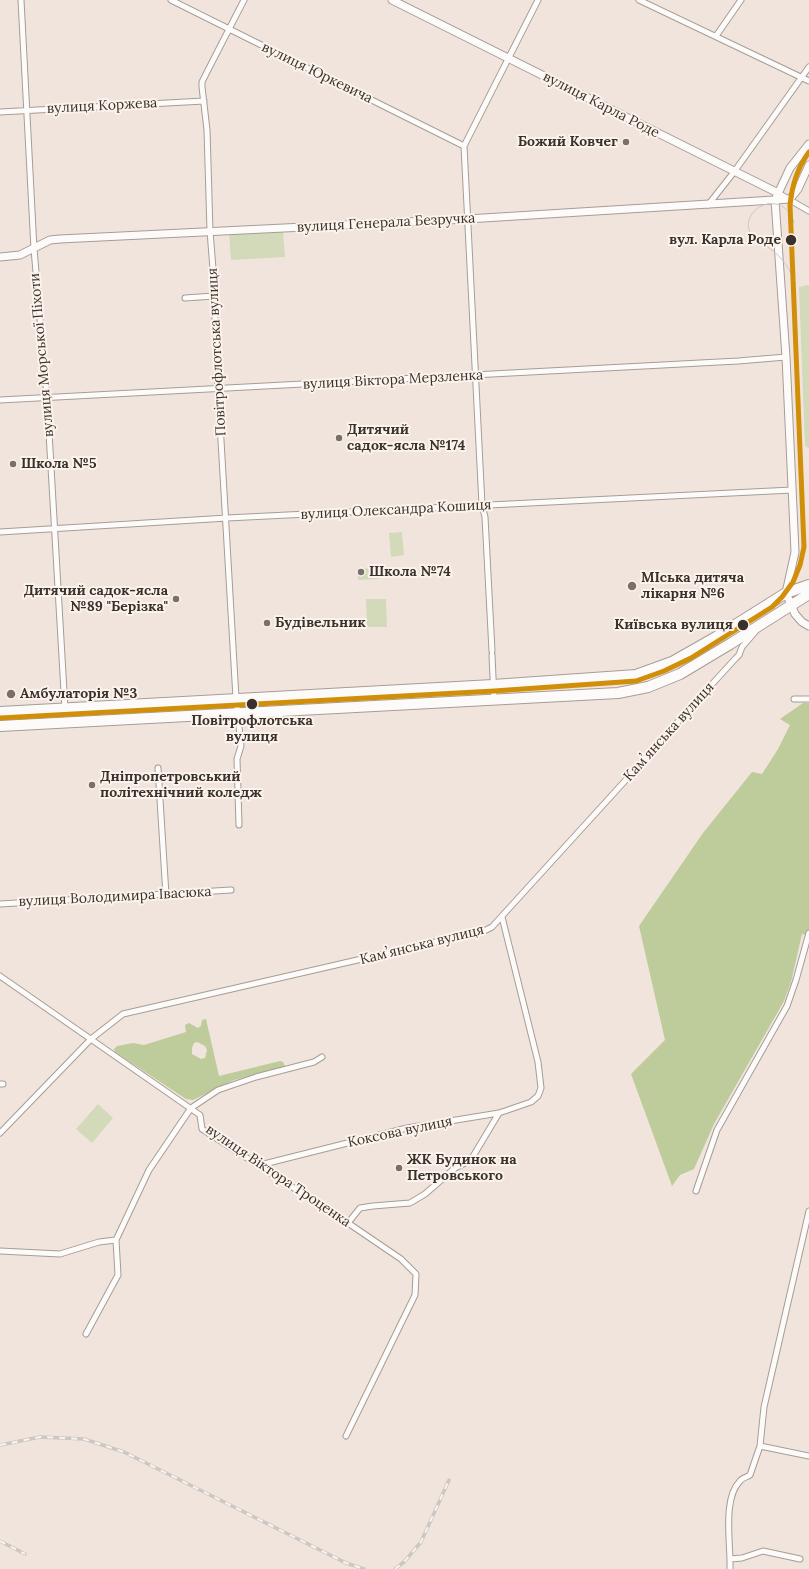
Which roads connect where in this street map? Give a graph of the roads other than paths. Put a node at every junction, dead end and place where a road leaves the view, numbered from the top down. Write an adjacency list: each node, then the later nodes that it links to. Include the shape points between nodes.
1 (21, 0): 15 (street, вулиця Морської Піхоти)
2 (171, 0): 8 (street, вулиця Юркевича)
3 (244, 0): 8 (street, Повітрофлотська вулиця)
4 (392, 0): 10 (street, вулиця Карла Роде)
5 (538, 0): 10 (street)
6 (639, 0): 9 (street)
7 (741, 0): 9 (street)
8 (230, 30): 14 (street, Повітрофлотська вулиця, via 202,82); 18 (street, вулиця Юркевича)
9 (716, 36): 12 (street)
10 (509, 58): 18 (street); 20 (street, вулиця Карла Роде)
11 (809, 67): 12 (street)
12 (802, 78): 13 (street); 20 (street)
13 (809, 81)
14 (204, 101): 15 (street, вулиця Коржева); 26 (street, Повітрофлотська вулиця)
15 (28, 110): 16 (street, вулиця Коржева); 27 (street, вулиця Морської Піхоти)
16 (0, 112)
17 (809, 144): 21 (street, via 790,168)
18 (464, 146): 25 (street)
19 (809, 165): 22 (street)
20 (734, 172): 21 (street, вулиця Карла Роде); 23 (street)
21 (776, 196): 22 (street, вулиця Генерала Безручка); 23 (street, вулиця Генерала Безручка); 31 (street)
22 (790, 200): 24 (street)
23 (708, 205): 25 (street, вулиця Генерала Безручка)
24 (809, 210)
25 (467, 218): 26 (street, вулиця Генерала Безручка); 32 (street)
26 (210, 231): 27 (street, вулиця Генерала Безручка, via 50,240); 29 (street, Повітрофлотська вулиця)
27 (34, 249): 28 (street, вулиця Генерала Безручка, via 20,255); 34 (street, вулиця Морської Піхоти)
28 (0, 257)
29 (214, 296): 30 (street); 33 (street, Повітрофлотська вулиця)
30 (185, 298)
31 (786, 358): 32 (street, вулиця Віктора Мерзленка); 36 (street)
32 (476, 375): 33 (street, вулиця Віктора Мерзленка); 37 (street)
33 (218, 389): 34 (street, вулиця Віктора Мерзленка); 38 (street, Повітрофлотська вулиця)
34 (47, 398): 35 (street, вулиця Віктора Мерзленка); 39 (street, вулиця Морської Піхоти)
35 (0, 400)
36 (792, 490): 37 (street, вулиця Олександра Кошиця); 42 (street, via 795,552)
37 (482, 505): 38 (street, вулиця Олександра Кошиця); 47 (street, via 485,517)
38 (227, 518): 39 (street, вулиця Олександра Кошиця); 48 (street, Повітрофлотська вулиця)
39 (55, 529): 40 (street, вулиця Олександра Кошиця); 52 (street, вулиця Морської Піхоти)
40 (0, 532)
41 (809, 585): 42 (highway)
42 (786, 593): 44 (street); 47 (highway, via 672,662 636,676)
43 (809, 594): 44 (highway)
44 (791, 606): 45 (highway); 46 (street, via 802,622)
45 (761, 625): 51 (highway, via 680,674 648,687 618,693); 61 (street, Камʼянська вулиця, via 742,647 739,655)
46 (809, 626)
47 (494, 685): 48 (highway); 51 (street)
48 (236, 698): 52 (highway); 54 (street, Повітрофлотська вулиця)
49 (794, 698): 50 (street)
50 (809, 699)
51 (494, 700): 54 (highway)
52 (65, 709): 53 (highway)
53 (0, 712)
54 (238, 713): 55 (highway); 57 (street, Повітрофлотська вулиця, via 241,746 237,759)
55 (0, 726)
56 (158, 768): 59 (street)
57 (239, 825)
58 (231, 890): 59 (street, вулиця Володимира Івасюка)
59 (166, 895): 60 (street, вулиця Володимира Івасюка)
60 (0, 904)
61 (502, 917): 64 (street, Камʼянська вулиця, via 486,930 123,1014); 67 (street, Коксова вулиця, via 537,1056 541,1088 538,1096 531,1102)
62 (809, 933): 70 (street, via 787,1006 718,1130)
63 (0, 976): 64 (street, вулиця Віктора Троценка)
64 (91, 1039): 66 (street, вулиця Віктора Троценка); 68 (street, Камʼянська вулиця)
65 (322, 1057): 66 (street, via 314,1062 218,1090)
66 (191, 1108): 69 (street, вулиця Віктора Троценка, via 200,1115 202,1129); 73 (street, via 149,1170)
67 (500, 1113): 69 (street, Коксова вулиця, via 407,1128); 72 (street, via 472,1158 454,1168 425,1194 410,1203 360,1208)
68 (0, 1133)
69 (260, 1165): 72 (street, вулиця Віктора Троценка)
70 (696, 1191)
71 (809, 1211): 77 (street, via 764,1407)
72 (348, 1223): 76 (street, вулиця Віктора Троценка, via 401,1259 416,1274 415,1296)
73 (116, 1240): 74 (street, via 99,1242 60,1254); 75 (street, via 118,1275)
74 (0, 1251)
75 (86, 1334)
76 (346, 1436)
77 (760, 1446): 78 (street); 79 (street, via 750,1475 734,1488 729,1517)
78 (809, 1456)
79 (730, 1559): 80 (street, via 763,1551); 81 (street)
80 (800, 1559)
81 (730, 1569)

